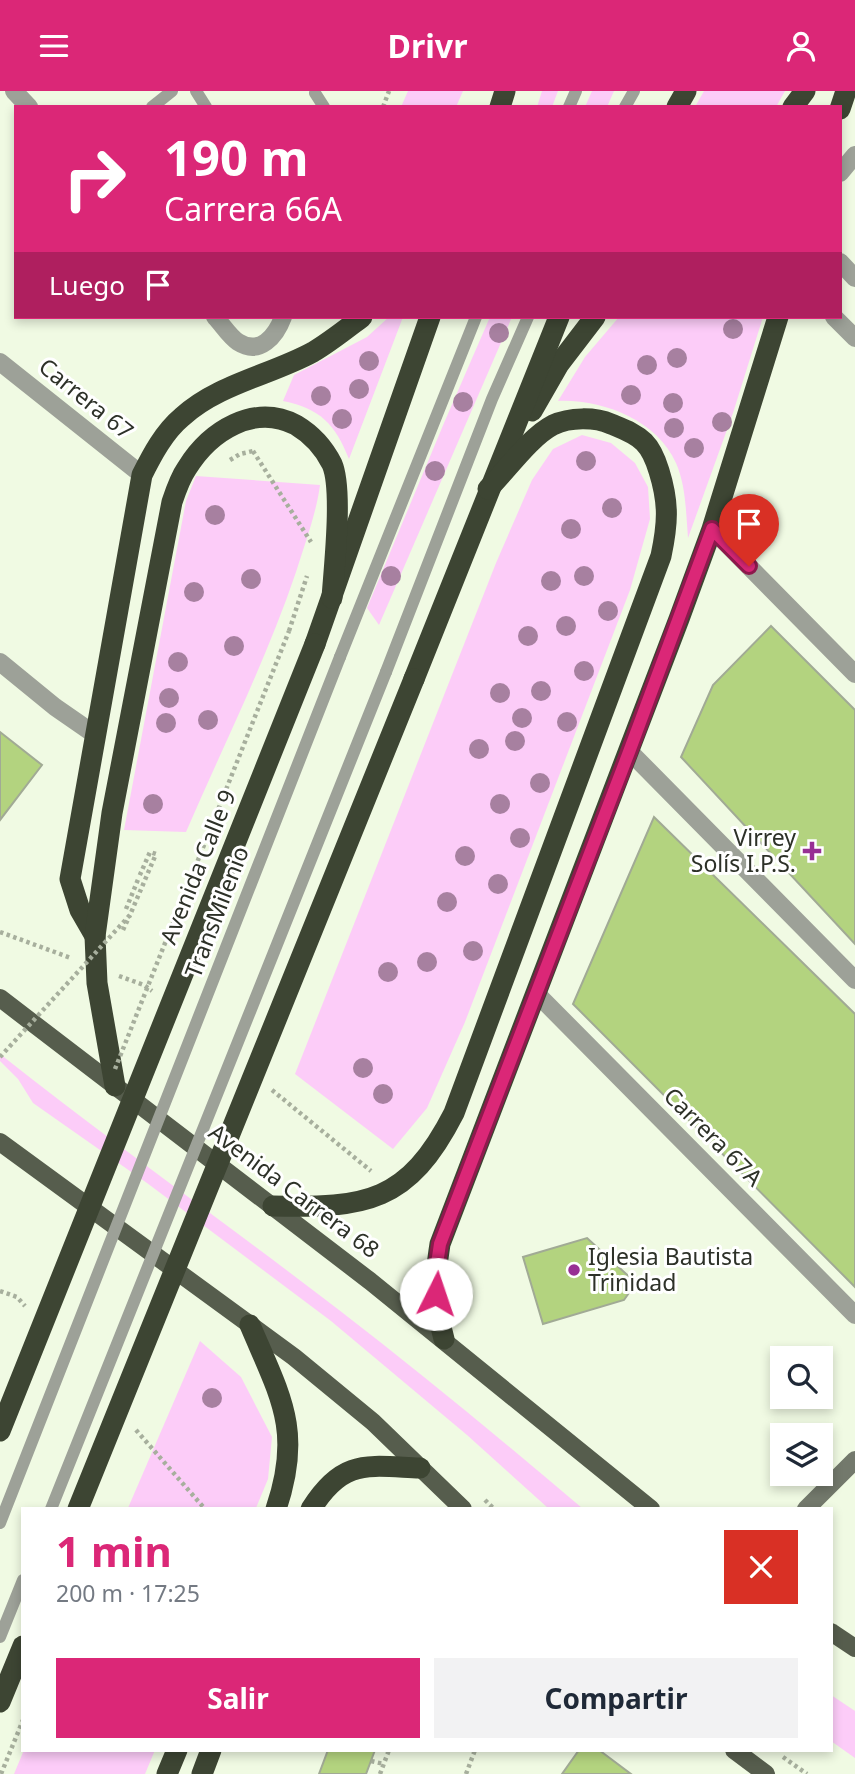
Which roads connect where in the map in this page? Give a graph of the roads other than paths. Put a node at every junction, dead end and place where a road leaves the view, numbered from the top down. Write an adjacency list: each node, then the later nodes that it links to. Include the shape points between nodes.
1 (14, 91): 4 (street)
2 (172, 91): 5 (lane)
3 (315, 93): 6 (lane)
4 (27, 105)
5 (154, 105)
6 (323, 105)
7 (855, 155): 8 (street)
8 (842, 171)
9 (842, 265): 10 (street)
10 (855, 278)
11 (217, 319): 12 (street, via 237,341 251,347 270,340)
12 (282, 319)
13 (359, 319): 23 (highway, via 312,352 192,408 169,431)
14 (429, 319): 26 (highway, Avenida Calle 9)
15 (475, 319): 51 (lane, TransMilenio, bridge)
16 (527, 319): 44 (lane, bridge)
17 (558, 319): 24 (highway)
18 (593, 319): 24 (highway, via 559,364)
19 (777, 319): 25 (highway)
20 (836, 319): 21 (street)
21 (855, 338)
22 (0, 362): 23 (street, Carrera 67)
23 (142, 475): 29 (highway)
24 (488, 489): 37 (highway, via 554,424 603,420 638,437 655,458 666,494 667,526 661,556 443,1136 415,1171 380,1195 346,1205); 45 (highway, bridge)
25 (712, 529): 28 (street); 30 (highway)
26 (332, 598): 31 (highway, via 337,487 323,448 307,431 272,418 254,417 219,433 187,467 172,502 112,813); 41 (highway, Avenida Calle 9, bridge)
27 (0, 662): 29 (street)
28 (855, 674)
29 (94, 734): 31 (highway, via 70,879)
30 (629, 752): 32 (street); 33 (highway)
31 (95, 936): 35 (highway, via 97,983)
32 (855, 980)
33 (536, 993): 38 (street, Carrera 67A); 40 (highway, via 440,1244 436,1310)
34 (0, 998): 35 (main road, Avenida Carrera 68)
35 (114, 1079): 37 (main road, Avenida Carrera 68)
36 (0, 1142): 39 (main road)
37 (273, 1206): 40 (main road, Avenida Carrera 68)
38 (855, 1315)
39 (250, 1325): 43 (main road, via 352,1405); 46 (highway, via 288,1423 288,1471)
40 (444, 1339): 49 (main road, Avenida Carrera 68)
41 (0, 1431)
42 (855, 1460): 50 (street)
43 (420, 1468): 47 (highway, via 366,1466 349,1470 329,1483); 48 (main road)
44 (52, 1507)
45 (79, 1507)
46 (277, 1507)
47 (312, 1507)
48 (461, 1507)
49 (649, 1507)
50 (808, 1507)
51 (0, 1523)
52 (21, 1585): 54 (lane)
53 (833, 1633): 55 (main road)
54 (0, 1637)
55 (855, 1648)
56 (21, 1651): 57 (highway)
57 (0, 1702)
58 (176, 1752): 61 (highway)
59 (210, 1752): 62 (highway)
60 (737, 1752): 63 (main road)
61 (167, 1774)
62 (202, 1774)
63 (766, 1774)

